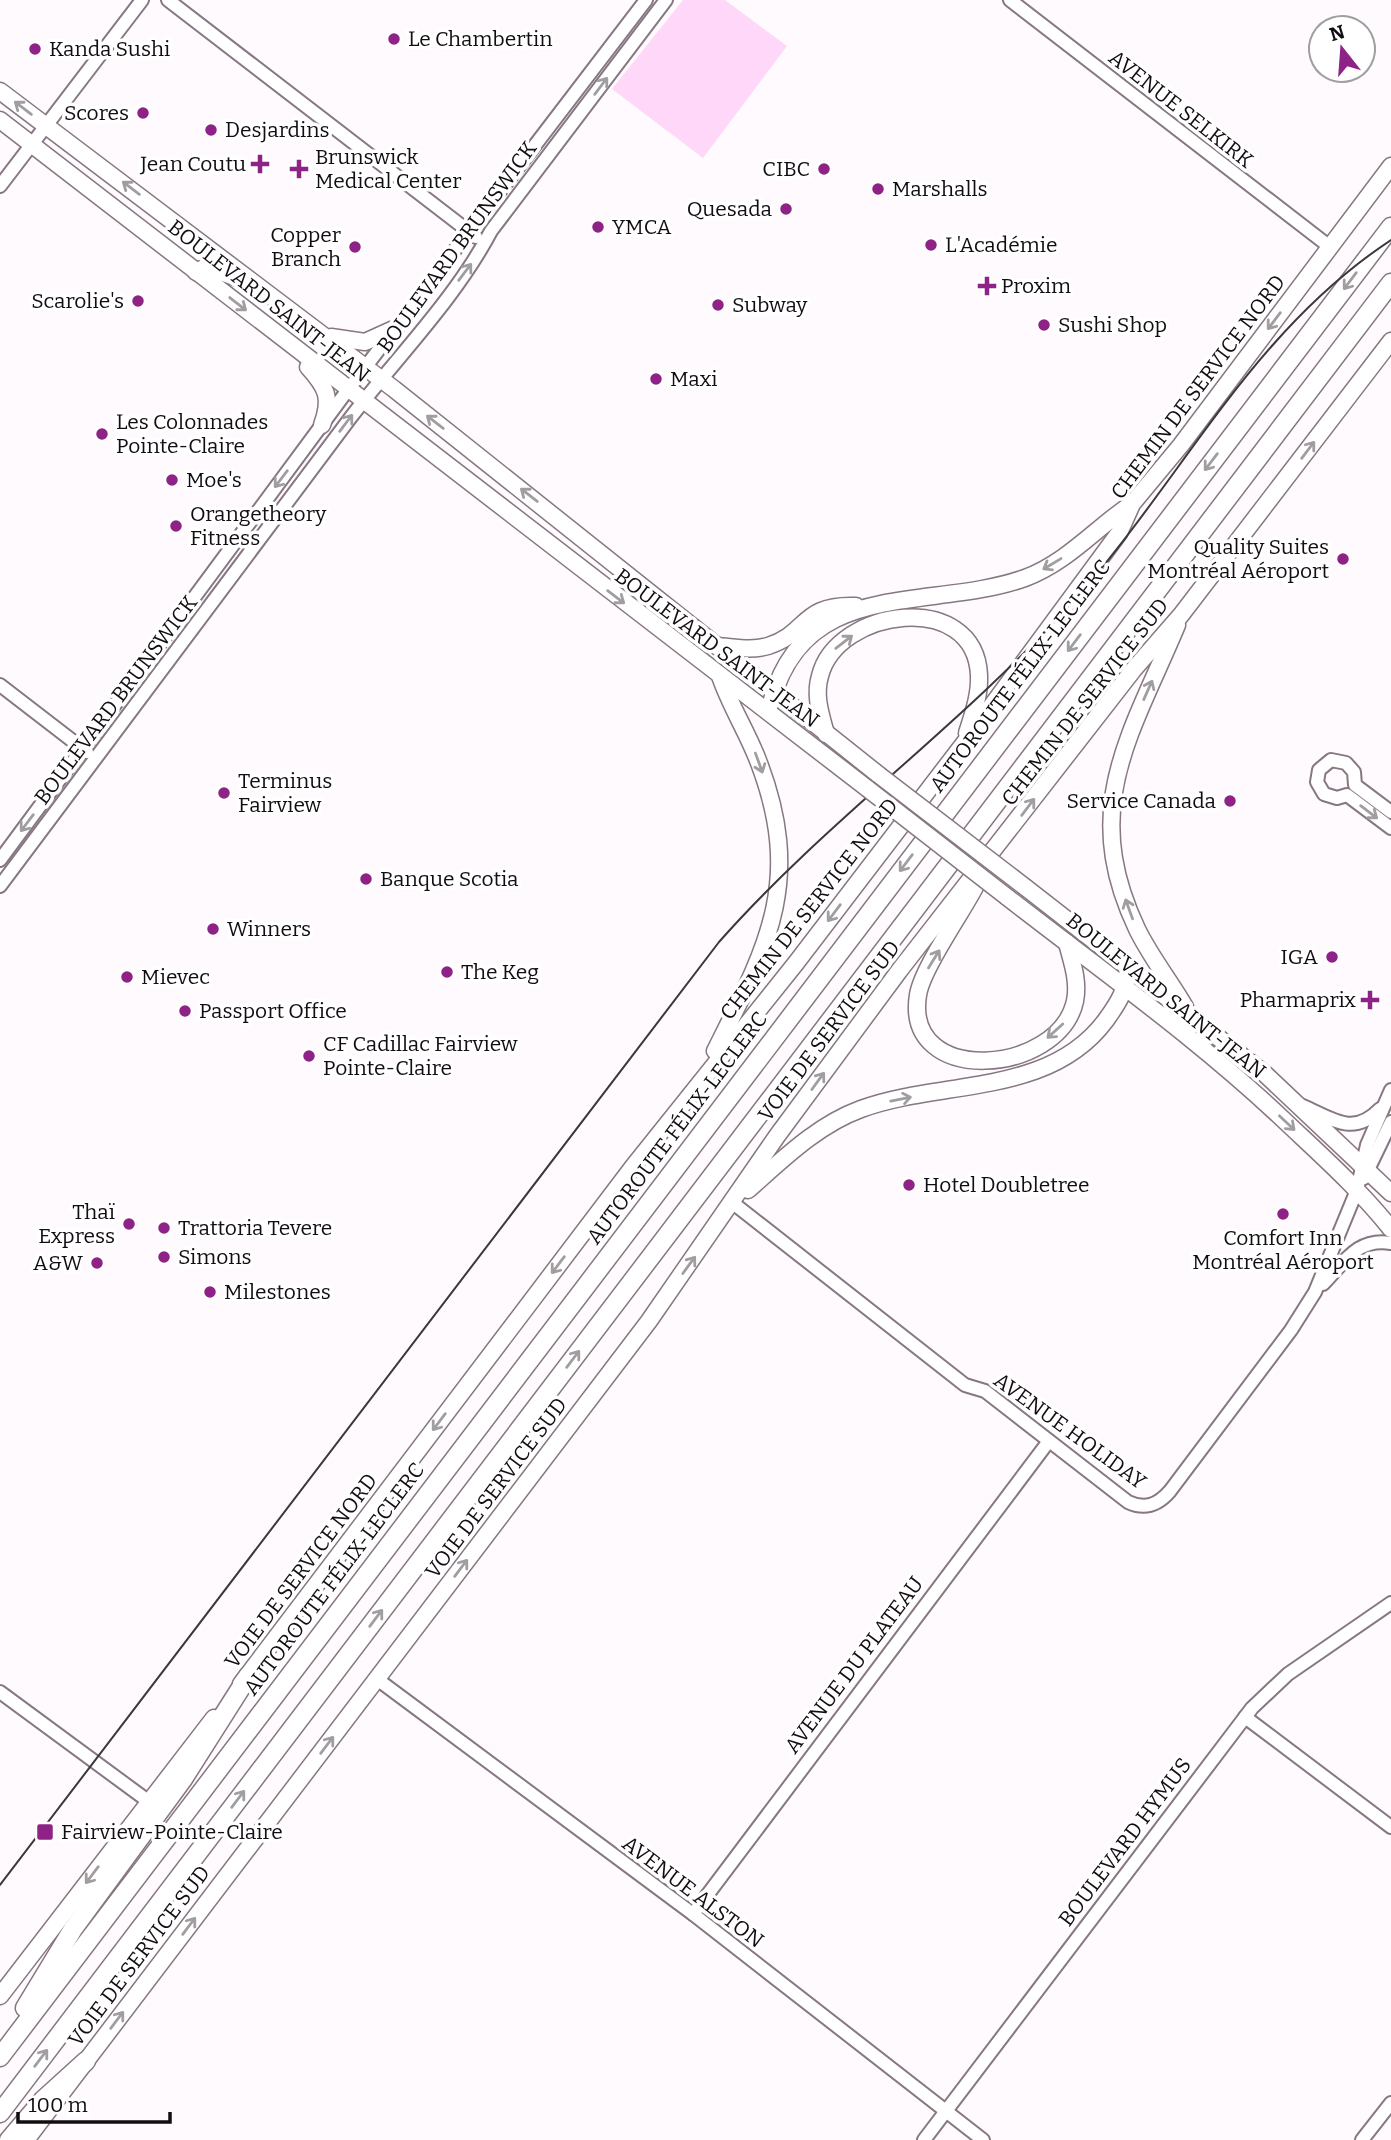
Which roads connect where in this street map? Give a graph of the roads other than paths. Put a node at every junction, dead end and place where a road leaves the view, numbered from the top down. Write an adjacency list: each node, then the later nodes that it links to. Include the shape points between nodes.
1 (142, 0): 8 (street)
2 (168, 0): 13 (street)
3 (646, 0): 13 (street, BOULEVARD BRUNSWICK)
4 (666, 0): 14 (street, BOULEVARD BRUNSWICK, one-way to 4)
5 (1010, 0): 15 (street, AVENUE SELKIRK)
6 (0, 91): 8 (main road, BOULEVARD SAINT-JEAN, one-way to 6)
7 (0, 120): 9 (main road, BOULEVARD SAINT-JEAN)
8 (46, 124): 9 (street); 18 (main road, BOULEVARD SAINT-JEAN, one-way to 8)
9 (31, 144): 11 (street); 16 (main road, BOULEVARD SAINT-JEAN)
10 (1391, 166): 15 (main road, CHEMIN DE SERVICE NORD)
11 (0, 186)
12 (1391, 227): 73 (highway, AUTOROUTE FÉLIX-LECLERC, one-way to 73)
13 (470, 232): 14 (street); 19 (street, BOULEVARD BRUNSWICK)
14 (484, 243): 24 (street, BOULEVARD BRUNSWICK, one-way to 14)
15 (1330, 247): 28 (main road, CHEMIN DE SERVICE NORD, one-way to 28)
16 (196, 272): 18 (main road, via 206,267); 21 (main road, BOULEVARD SAINT-JEAN, one-way to 21)
17 (1391, 283): 77 (highway, one-way to 17)
18 (258, 285): 20 (main road, BOULEVARD SAINT-JEAN)
19 (396, 328): 20 (main road, via 365,342); 23 (street, BOULEVARD BRUNSWICK)
20 (325, 336): 23 (main road, BOULEVARD SAINT-JEAN)
21 (281, 337): 25 (main road, BOULEVARD SAINT-JEAN); 27 (main road, via 325,386 329,401)
22 (1389, 349): 30 (main road, CHEMIN DE SERVICE SUD, one-way to 22)
23 (366, 368): 24 (main road, BOULEVARD SAINT-JEAN); 25 (street, BOULEVARD BRUNSWICK)
24 (381, 380): 26 (street, BOULEVARD BRUNSWICK); 31 (main road, BOULEVARD SAINT-JEAN, one-way to 24)
25 (349, 389): 26 (main road, BOULEVARD SAINT-JEAN); 27 (street, BOULEVARD BRUNSWICK)
26 (363, 401): 32 (main road, BOULEVARD SAINT-JEAN, one-way to 32); 39 (street, BOULEVARD BRUNSWICK, one-way to 26)
27 (322, 425): 38 (street, BOULEVARD BRUNSWICK, one-way to 38)
28 (1132, 504): 29 (main road, one-way to 29, via 1053,564 1022,579); 37 (main road, CHEMIN DE SERVICE NORD, via 1119,533)
29 (862, 607): 31 (main road, via 825,608 784,638 763,647); 34 (main road, via 831,620 801,644)
30 (1181, 615): 42 (main road, CHEMIN DE SERVICE SUD, one-way to 30); 48 (main road, one-way to 30, via 1133,918 1119,877 1112,820 1121,754)
31 (718, 646): 34 (main road, BOULEVARD SAINT-JEAN)
32 (720, 676): 35 (main road, BOULEVARD SAINT-JEAN); 49 (main road, one-way to 49, via 769,791 778,886 763,954)
33 (0, 685): 38 (street)
34 (774, 694): 35 (main road); 36 (main road, BOULEVARD SAINT-JEAN)
35 (768, 713): 45 (main road, BOULEVARD SAINT-JEAN, bridge)
36 (826, 734): 37 (main road, one-way to 37, via 818,687 822,667 833,651 876,624 919,617 953,628 974,653 979,684); 46 (main road, BOULEVARD SAINT-JEAN, bridge)
37 (965, 742): 49 (main road, CHEMIN DE SERVICE NORD, one-way to 49, via 796,963)
38 (83, 749): 39 (street); 43 (street, BOULEVARD BRUNSWICK, one-way to 43)
39 (96, 759): 44 (street, BOULEVARD BRUNSWICK)
40 (1391, 813): 41 (street, one-way to 41, via 1351,790)
41 (1391, 828)
42 (991, 857): 45 (main road, one-way to 42, via 1076,979 1074,1001 1065,1022 1052,1035 1025,1052 988,1062 954,1057 934,1044 919,1014 920,984); 58 (main road, VOIE DE SERVICE SUD, one-way to 42, via 856,1029)
43 (0, 860)
44 (0, 886)
45 (1067, 943): 47 (main road, BOULEVARD SAINT-JEAN)
46 (1128, 967): 47 (main road); 48 (main road, BOULEVARD SAINT-JEAN)
47 (1127, 988): 56 (main road, BOULEVARD SAINT-JEAN, one-way to 56, via 1279,1115); 58 (main road, one-way to 47, via 796,1148 849,1114 887,1101 1025,1074 1065,1060 1094,1035)
48 (1190, 1015): 51 (main road, BOULEVARD SAINT-JEAN)
49 (704, 1074): 55 (main road, CHEMIN DE SERVICE NORD)
50 (1391, 1090): 52 (street, AVENUE HOLIDAY)
51 (1302, 1105): 52 (street, via 1352,1125 1365,1122); 54 (main road, BOULEVARD SAINT-JEAN)
52 (1383, 1107): 54 (street, AVENUE HOLIDAY)
53 (1391, 1122): 54 (street, AVENUE HOLIDAY)
54 (1365, 1166): 56 (street, AVENUE HOLIDAY); 57 (main road, BOULEVARD SAINT-JEAN)
55 (632, 1168): 64 (main road, VOIE DE SERVICE NORD, one-way to 64)
56 (1357, 1190): 59 (main road, BOULEVARD SAINT-JEAN); 61 (street, AVENUE HOLIDAY)
57 (1391, 1193)
58 (733, 1203): 62 (street, AVENUE HOLIDAY, via 965,1385 985,1391); 65 (main road, VOIE DE SERVICE SUD, one-way to 58)
59 (1391, 1229)
60 (1391, 1243): 61 (street, via 1357,1247)
61 (1315, 1292): 62 (street, AVENUE HOLIDAY, via 1265,1365 1170,1491 1156,1503 1139,1506 1128,1502)
62 (1049, 1441): 70 (street, AVENUE DU PLATEAU)
63 (1391, 1603): 67 (street, BOULEVARD HYMUS, via 1288,1674)
64 (249, 1675): 68 (main road, VOIE DE SERVICE NORD); 72 (highway, via 183,1779 73,1929)
65 (377, 1679): 70 (street, AVENUE ALSTON); 74 (main road, VOIE DE SERVICE SUD, one-way to 65)
66 (0, 1692): 68 (street)
67 (1245, 1717): 69 (street); 76 (street, BOULEVARD HYMUS)
68 (148, 1801): 71 (main road, VOIE DE SERVICE NORD, one-way to 71)
69 (1391, 1827)
70 (693, 1914): 76 (street, AVENUE ALSTON)
71 (0, 1996)
72 (0, 2050)
73 (0, 2057)
74 (86, 2061): 78 (highway, via 43,2100); 79 (main road, VOIE DE SERVICE SUD)
75 (1391, 2103): 82 (street)
76 (946, 2111): 80 (street, BOULEVARD HYMUS); 81 (street, AVENUE ALSTON)
77 (0, 2113)
78 (9, 2140)
79 (26, 2140)
80 (924, 2140)
81 (983, 2140)
82 (1362, 2140)

